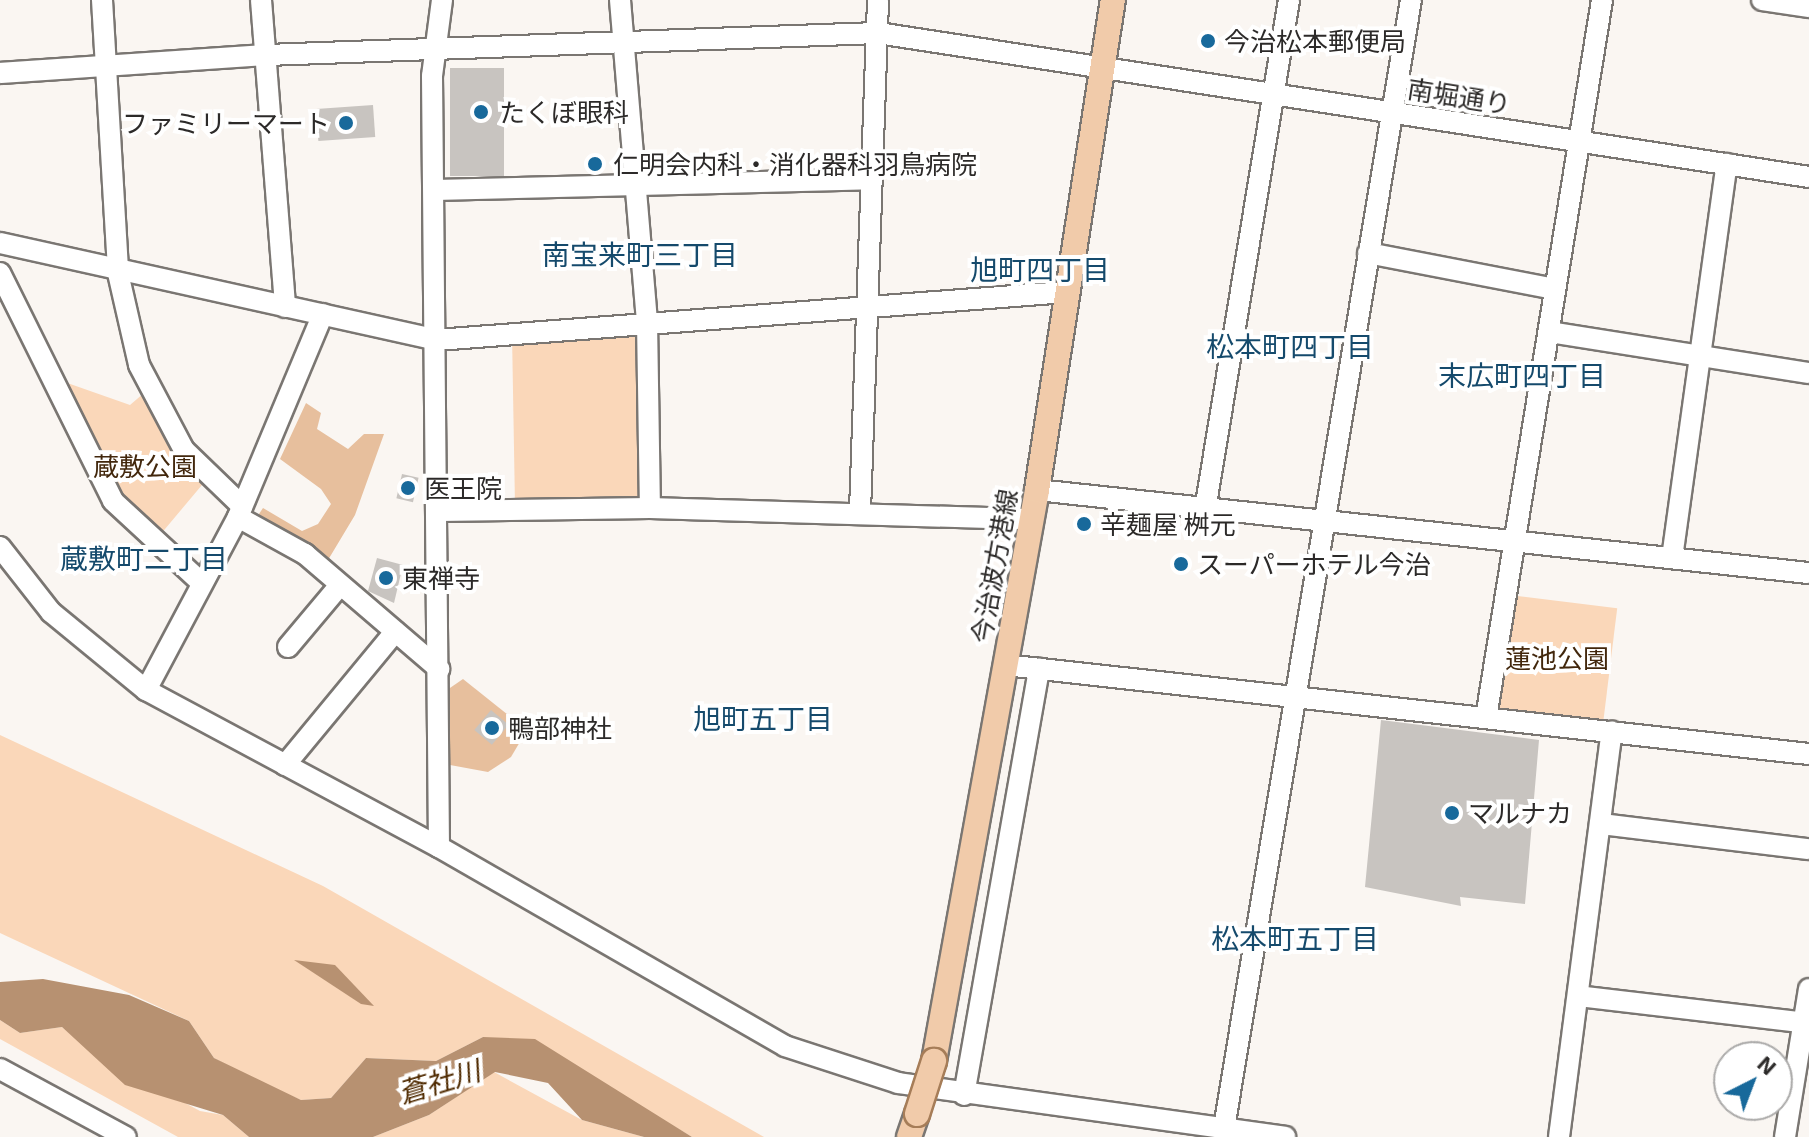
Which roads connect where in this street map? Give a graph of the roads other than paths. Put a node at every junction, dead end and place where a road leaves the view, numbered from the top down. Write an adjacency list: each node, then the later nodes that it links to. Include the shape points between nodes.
1 (102, 0): 16 (street)
2 (261, 0): 15 (street)
3 (442, 0): 14 (street)
4 (620, 0): 13 (street)
5 (878, 0): 12 (street)
6 (1113, 0): 17 (main road, 今治波方港線)
7 (1289, 0): 19 (street)
8 (1411, 0): 20 (street)
9 (1602, 0): 21 (street)
10 (1762, 0): 11 (street)
11 (1809, 7)
12 (878, 33): 13 (street, 南堀通り); 17 (street, 南堀通り); 24 (street)
13 (624, 41): 14 (street, 南堀通り); 25 (street)
14 (438, 48): 15 (street, 南堀通り); 26 (street, via 432,76)
15 (266, 55): 16 (street, 南堀通り); 33 (street)
16 (107, 65): 18 (street, 南堀通り); 30 (street)
17 (1101, 70): 19 (street, 南堀通り); 32 (main road, 今治波方港線)
18 (0, 73)
19 (1274, 97): 20 (street, 南堀通り); 43 (street)
20 (1392, 111): 21 (street, 南堀通り); 28 (street)
21 (1576, 141): 22 (street, 南堀通り); 31 (street)
22 (1727, 164): 23 (street, 南堀通り); 39 (street)
23 (1809, 177)
24 (872, 179): 25 (street); 34 (street)
25 (639, 189): 26 (street); 36 (street)
26 (435, 190): 38 (street)
27 (0, 243): 30 (street)
28 (1368, 253): 31 (street); 48 (street)
29 (0, 273): 53 (street, via 113,501)
30 (118, 273): 33 (street); 44 (street, via 154,401 184,450)
31 (1555, 289): 37 (street)
32 (1067, 292): 34 (street); 41 (main road, 今治波方港線)
33 (285, 307): 35 (street)
34 (869, 307): 36 (street); 46 (street)
35 (323, 314): 38 (street); 44 (street)
36 (647, 321): 38 (street); 42 (street)
37 (1549, 332): 39 (street); 49 (street)
38 (437, 340): 45 (street)
39 (1700, 356): 40 (street); 51 (street)
40 (1809, 373)
41 (1037, 490): 43 (street); 47 (main road, 今治波方港線)
42 (650, 508): 45 (street); 46 (street)
43 (1205, 510): 48 (street)
44 (240, 511): 53 (street); 54 (street, via 305,554)
45 (440, 511): 58 (street)
46 (860, 511): 47 (street)
47 (1030, 519): 57 (main road, 今治波方港線)
48 (1323, 523): 49 (street); 61 (street)
49 (1515, 541): 51 (street); 62 (street)
50 (0, 547): 60 (street, via 51,612)
51 (1672, 558): 52 (street)
52 (1809, 573)
53 (202, 583): 60 (street)
54 (340, 585): 55 (street); 56 (street)
55 (395, 632): 58 (street); 65 (street)
56 (288, 647)
57 (1005, 665): 59 (street); 74 (main road, 今治波方港線, bridge, via 934,1061)
58 (439, 669): 67 (street)
59 (1039, 669): 61 (street); 73 (street)
60 (146, 690): 65 (street)
61 (1296, 697): 62 (street); 75 (street)
62 (1486, 718): 63 (street)
63 (1612, 731): 64 (street); 66 (street)
64 (1809, 754)
65 (285, 765): 67 (street)
66 (1601, 824): 68 (street); 70 (street)
67 (439, 847): 73 (street, via 785,1046 866,1075)
68 (1809, 849)
69 (1809, 989): 71 (street)
70 (1578, 996): 71 (street); 78 (street)
71 (1806, 1023): 79 (street)
72 (0, 1069): 76 (street)
73 (964, 1095): 75 (street)
74 (913, 1125)
75 (1224, 1128): 77 (street)
76 (126, 1137)
77 (1285, 1137)
78 (1559, 1137)
79 (1785, 1137)

